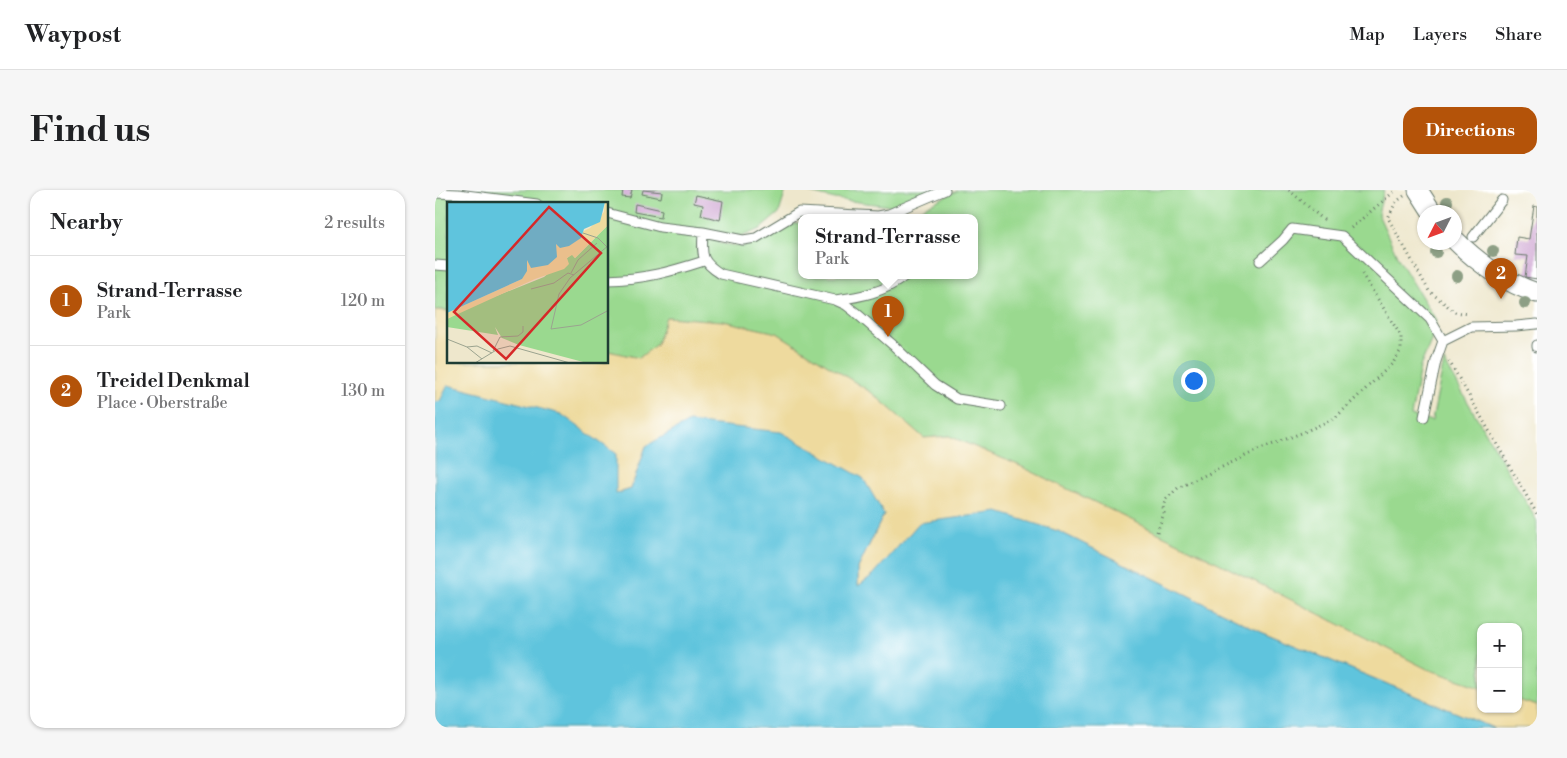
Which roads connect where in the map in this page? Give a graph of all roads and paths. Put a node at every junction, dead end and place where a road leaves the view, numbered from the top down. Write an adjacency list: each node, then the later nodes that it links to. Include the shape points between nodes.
1 (945, 190): 11 (lane)
2 (1289, 190): 13 (path)
3 (1397, 190): 13 (path)
4 (1413, 192): 8 (street); 23 (path, via 1396,202 1388,218 1429,291 1455,312 1483,317)
5 (435, 193): 7 (lane)
6 (1502, 200): 14 (lane)
7 (521, 202)
8 (1425, 205)
9 (609, 214): 12 (lane, via 660,227)
10 (839, 214): 12 (lane, via 799,212 756,238 743,240)
11 (889, 214)
12 (703, 232): 16 (lane)
13 (1342, 236): 15 (lane, via 1292,229); 24 (lane, via 1429,319)
14 (1464, 238): 20 (street, via 1464,249 1493,271)
15 (1260, 260)
16 (704, 261): 19 (lane, via 667,273); 21 (lane, via 721,274)
17 (1359, 267): 28 (path, via 1401,336 1401,350 1393,364 1335,418 1178,488 1165,500)
18 (902, 279): 21 (lane, via 856,298)
19 (609, 280)
20 (1537, 293)
21 (835, 300): 25 (lane, via 855,312 935,385 957,399)
22 (1537, 324): 23 (lane)
23 (1490, 326): 24 (lane, via 1471,327)
24 (1443, 341): 26 (lane); 27 (path, via 1445,355)
25 (1001, 406)
26 (1424, 417)
27 (1537, 514)
28 (1157, 532)

